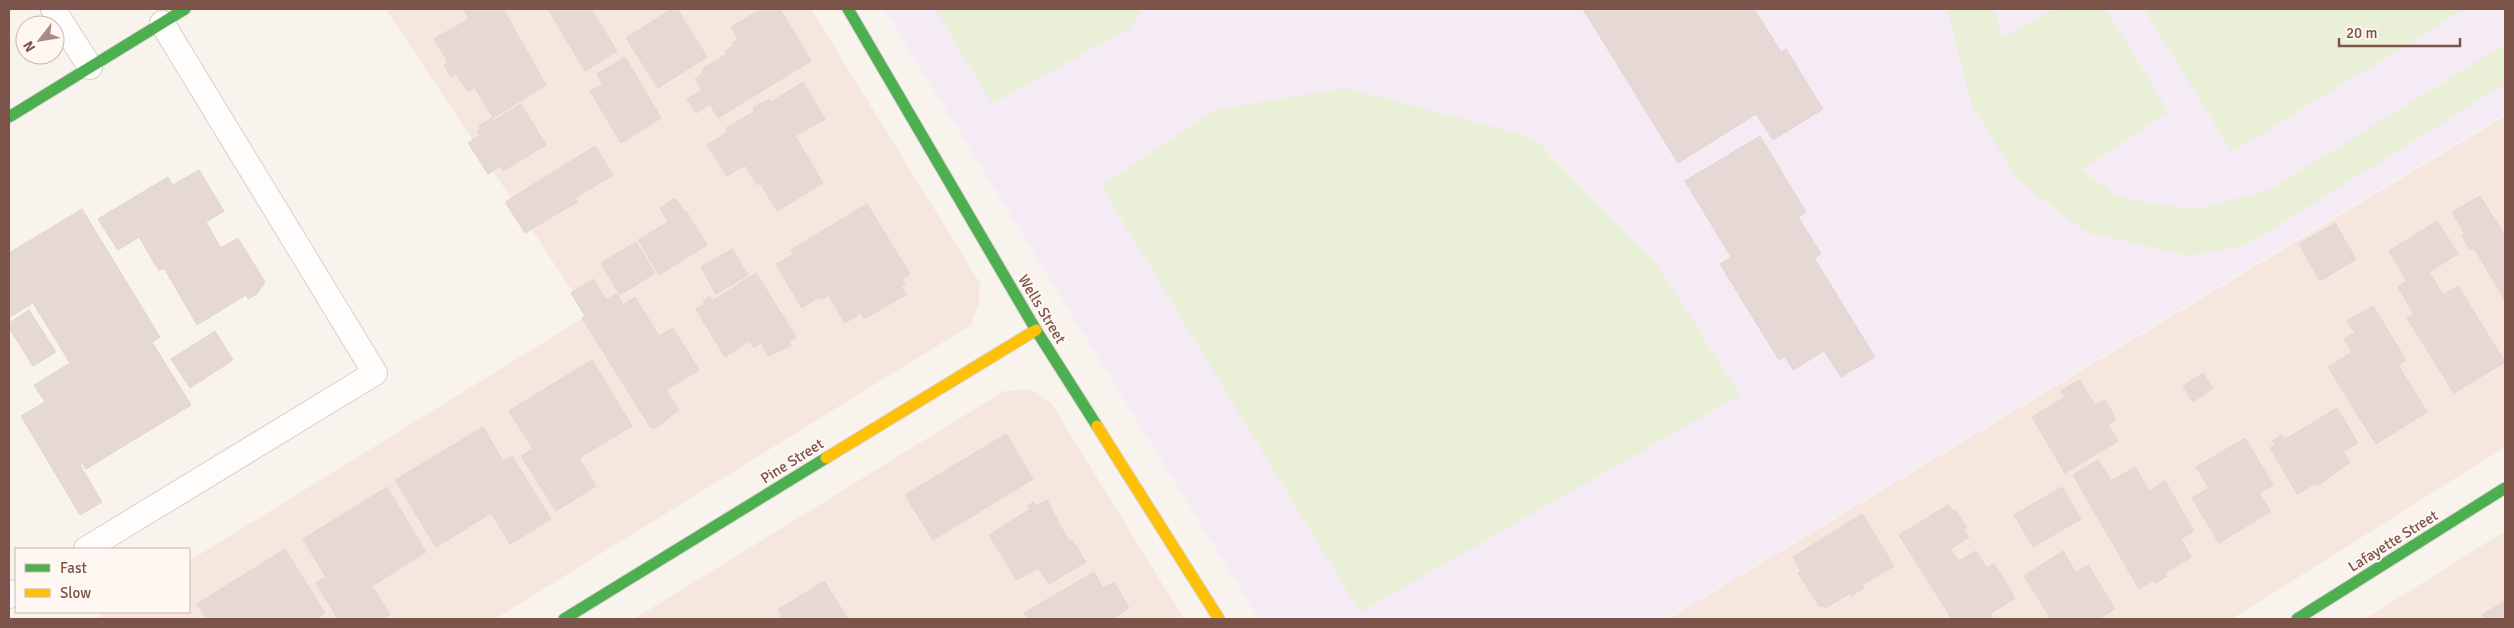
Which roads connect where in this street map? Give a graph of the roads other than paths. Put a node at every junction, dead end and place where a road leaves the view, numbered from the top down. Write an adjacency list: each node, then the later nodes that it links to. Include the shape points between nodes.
1 (53, 9): 5 (lane)
2 (185, 9): 4 (street)
3 (848, 9): 7 (street, Wells Street)
4 (162, 23): 5 (street); 9 (lane, via 375,373)
5 (90, 67): 6 (street)
6 (9, 117)
7 (1036, 330): 10 (street, Pine Street); 11 (street, Wells Street)
8 (2505, 488): 12 (street, Lafayette Street)
9 (88, 548)
10 (564, 619)
11 (1219, 619)
12 (2297, 619)

